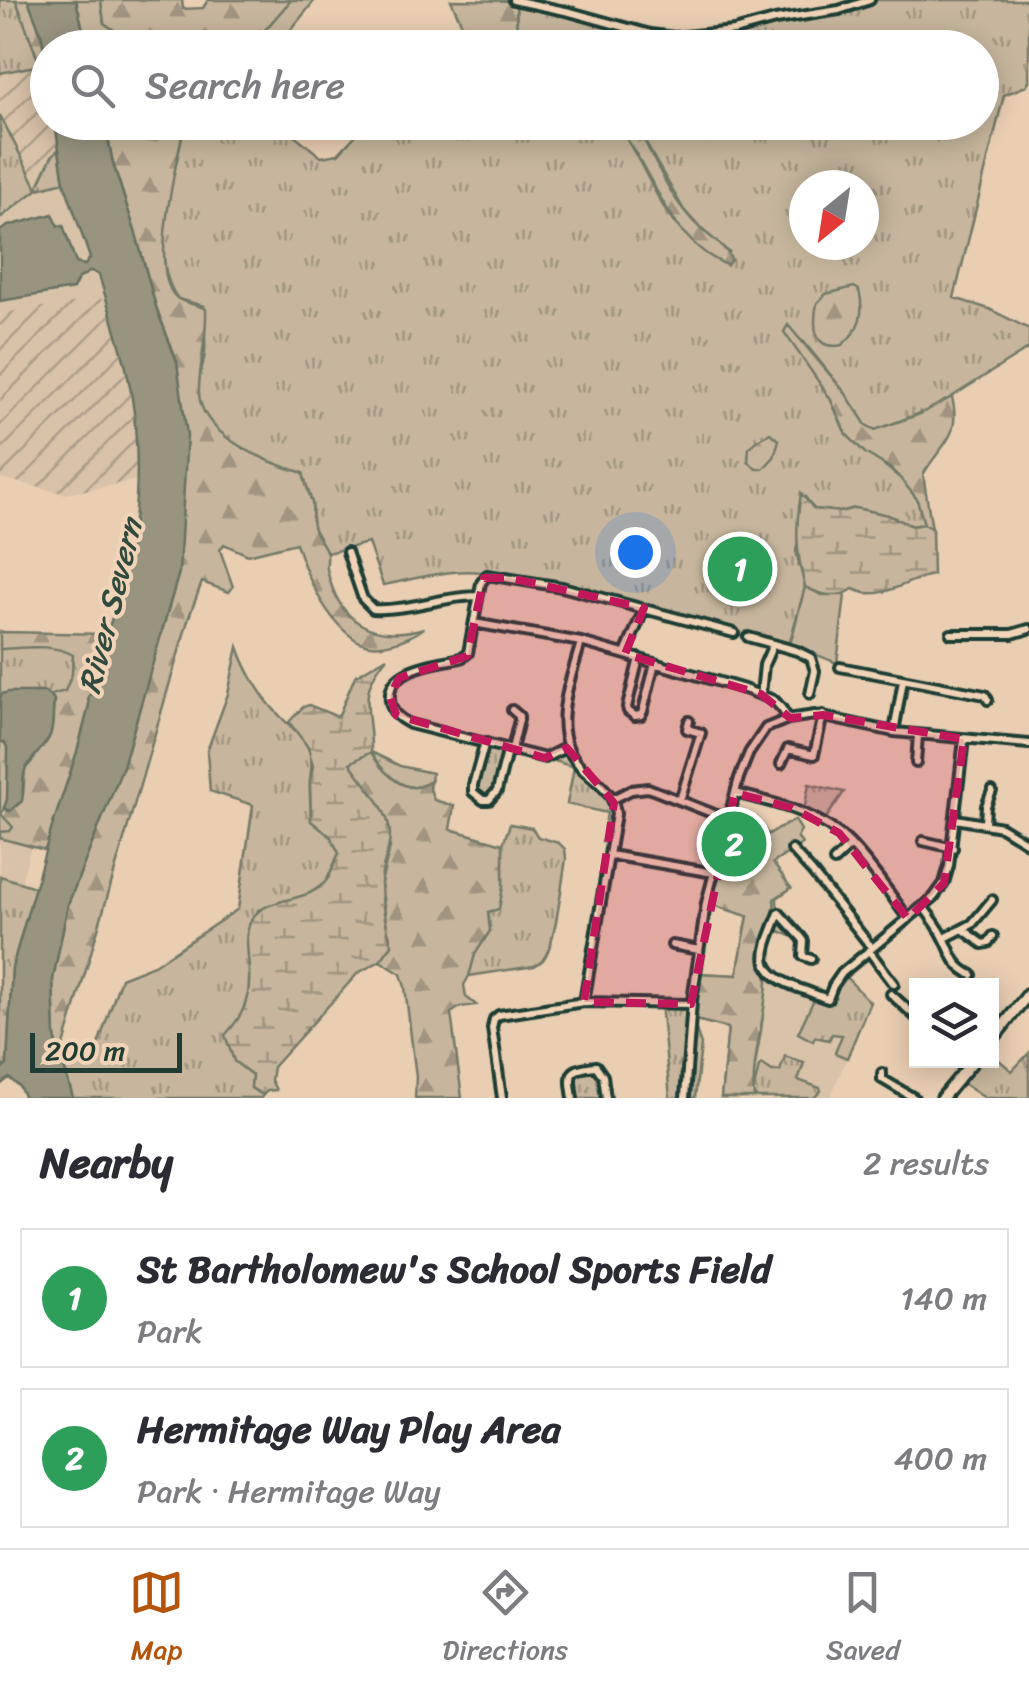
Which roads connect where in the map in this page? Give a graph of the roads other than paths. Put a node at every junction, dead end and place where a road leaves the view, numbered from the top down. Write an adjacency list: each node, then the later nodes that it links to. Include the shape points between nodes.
1 (513, 0): 3 (street)
2 (870, 0): 4 (street)
3 (635, 30)
4 (738, 30)
5 (347, 552): 6 (street, via 363,599 373,608)
6 (478, 596): 7 (street, via 492,575); 8 (street)
7 (644, 608): 10 (street); 15 (street)
8 (474, 624): 13 (street); 30 (street, via 466,655 409,671 394,683 390,703 408,723)
9 (1029, 629): 11 (street)
10 (734, 633)
11 (952, 634)
12 (748, 637): 14 (street)
13 (581, 642): 15 (street); 32 (street, via 563,709)
14 (773, 644): 20 (street); 21 (street, via 811,658)
15 (625, 654): 16 (street)
16 (639, 658): 17 (street); 17 (street, via 627,707 632,715 642,713)
17 (656, 663): 20 (street)
18 (840, 668): 19 (street)
19 (903, 680): 22 (street); 27 (street)
20 (761, 694): 25 (street)
21 (810, 694)
22 (988, 700)
23 (512, 710): 33 (street, via 519,720)
24 (823, 716): 25 (street); 27 (street); 35 (street, via 814,755 788,749)
25 (788, 719): 37 (street, via 768,726 748,753)
26 (689, 721): 39 (street, via 687,729 701,733)
27 (894, 732): 28 (street)
28 (918, 735): 29 (street); 34 (street)
29 (964, 739): 31 (street); 41 (street)
30 (485, 742): 33 (street); 33 (street, via 473,792 483,800 497,791)
31 (1029, 744)
32 (568, 747): 33 (street, via 545,758); 38 (street)
33 (510, 748)
34 (916, 762)
35 (781, 764)
36 (992, 791): 42 (street)
37 (735, 793): 40 (street); 45 (street, via 792,808)
38 (613, 800): 39 (street, via 644,787); 48 (street)
39 (680, 800): 40 (street)
40 (728, 819): 50 (street)
41 (956, 819): 42 (street); 46 (street)
42 (985, 823): 44 (street)
43 (923, 841): 46 (street)
44 (1029, 844)
45 (851, 845): 49 (street); 53 (street)
46 (953, 848): 52 (street, via 944,882)
47 (792, 850): 59 (street)
48 (610, 856): 50 (street); 65 (street)
49 (834, 861)
50 (714, 873): 58 (street)
51 (992, 900): 54 (street)
52 (924, 908): 53 (street); 56 (street)
53 (908, 919): 59 (street)
54 (964, 930): 55 (street, via 983,944); 56 (street)
55 (993, 936)
56 (945, 938): 61 (street, via 952,959)
57 (672, 945): 58 (street)
58 (699, 950): 66 (street)
59 (870, 950): 60 (street, via 842,973 828,999 779,980 765,954 779,913); 62 (street)
60 (811, 959)
61 (972, 975)
62 (894, 984)
63 (1029, 992): 68 (main road)
64 (890, 994): 67 (street)
65 (584, 1002): 66 (street); 71 (street, via 494,1019)
66 (692, 1004): 74 (street)
67 (909, 1011)
68 (999, 1031)
69 (965, 1068): 76 (main road)
70 (876, 1088): 75 (street, via 882,1076)
71 (502, 1098)
72 (573, 1098): 73 (street, via 572,1072 596,1066)
73 (606, 1098)
74 (686, 1098)
75 (914, 1098)
76 (942, 1098)

